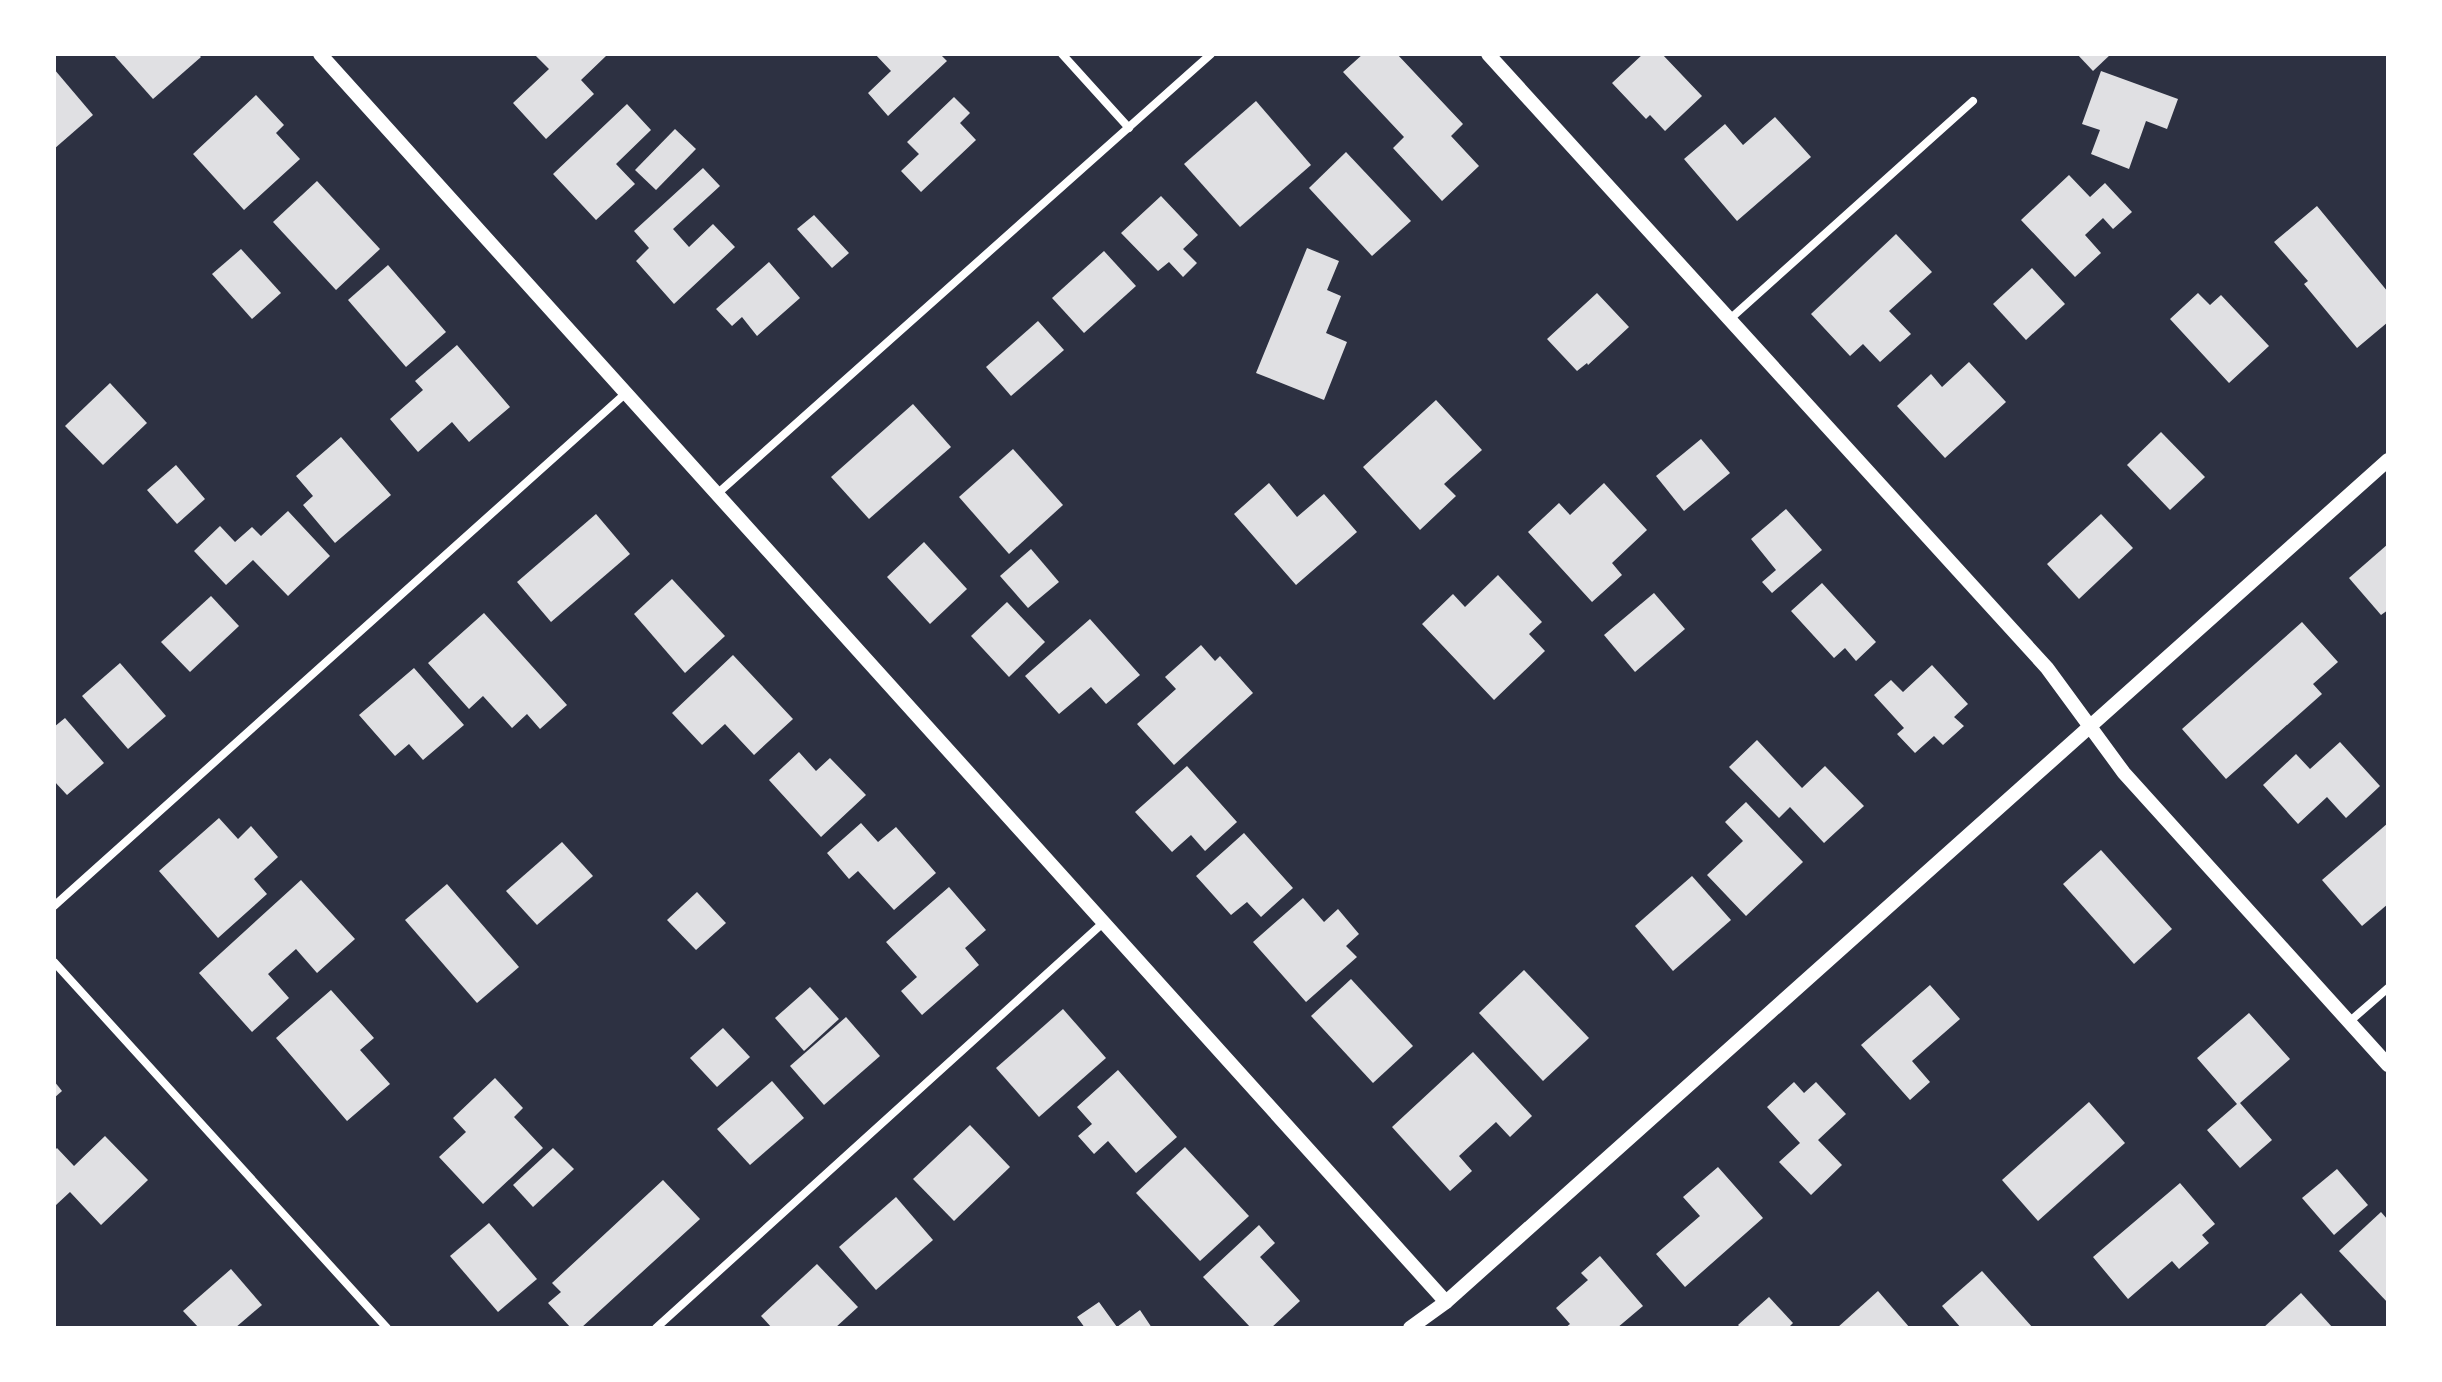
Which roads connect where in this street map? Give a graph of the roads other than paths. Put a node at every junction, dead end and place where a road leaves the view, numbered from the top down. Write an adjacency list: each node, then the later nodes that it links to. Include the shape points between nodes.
1 (320, 54): 8 (street)
2 (1062, 54): 6 (street)
3 (1211, 54): 6 (street)
4 (1488, 54): 7 (street)
5 (1973, 101): 7 (street)
6 (1129, 128): 10 (street)
7 (1730, 319): 11 (street, via 2047,668)
8 (626, 393): 10 (street); 12 (street)
9 (2388, 460): 11 (street)
10 (717, 494): 13 (street)
11 (2090, 725): 16 (street, via 2124,773); 18 (street)
12 (54, 906)
13 (1104, 922): 18 (street); 20 (street)
14 (54, 962): 19 (street)
15 (2388, 988): 16 (street)
16 (2349, 1022): 17 (street)
17 (2388, 1065)
18 (1446, 1302): 21 (street)
19 (387, 1328)
20 (656, 1328)
21 (1410, 1328)

